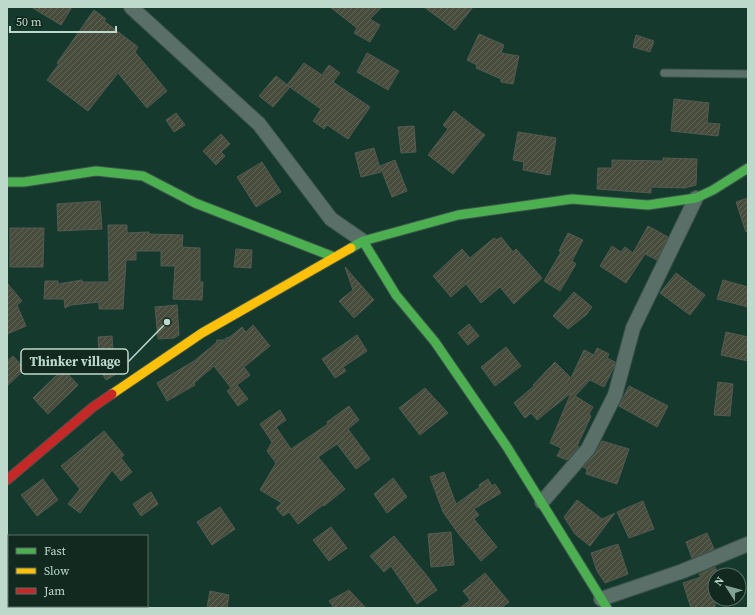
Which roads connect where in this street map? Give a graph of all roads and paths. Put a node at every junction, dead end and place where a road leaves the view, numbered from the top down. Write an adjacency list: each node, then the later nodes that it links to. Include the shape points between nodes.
1 (131, 7): 7 (street, via 259,124 331,219)
2 (664, 72): 3 (lane)
3 (748, 74)
4 (748, 168): 6 (street)
5 (7, 182): 8 (street, via 24,182 96,170 143,176 195,203)
6 (696, 198): 7 (street, via 648,206 572,199 458,215); 10 (street, via 633,328 615,395 588,449)
7 (363, 241): 8 (street); 10 (street, via 396,295 436,342)
8 (334, 257): 9 (street, via 195,337 93,407)
9 (7, 480)
10 (542, 502): 12 (street)
11 (748, 544): 12 (street)
12 (604, 603)

